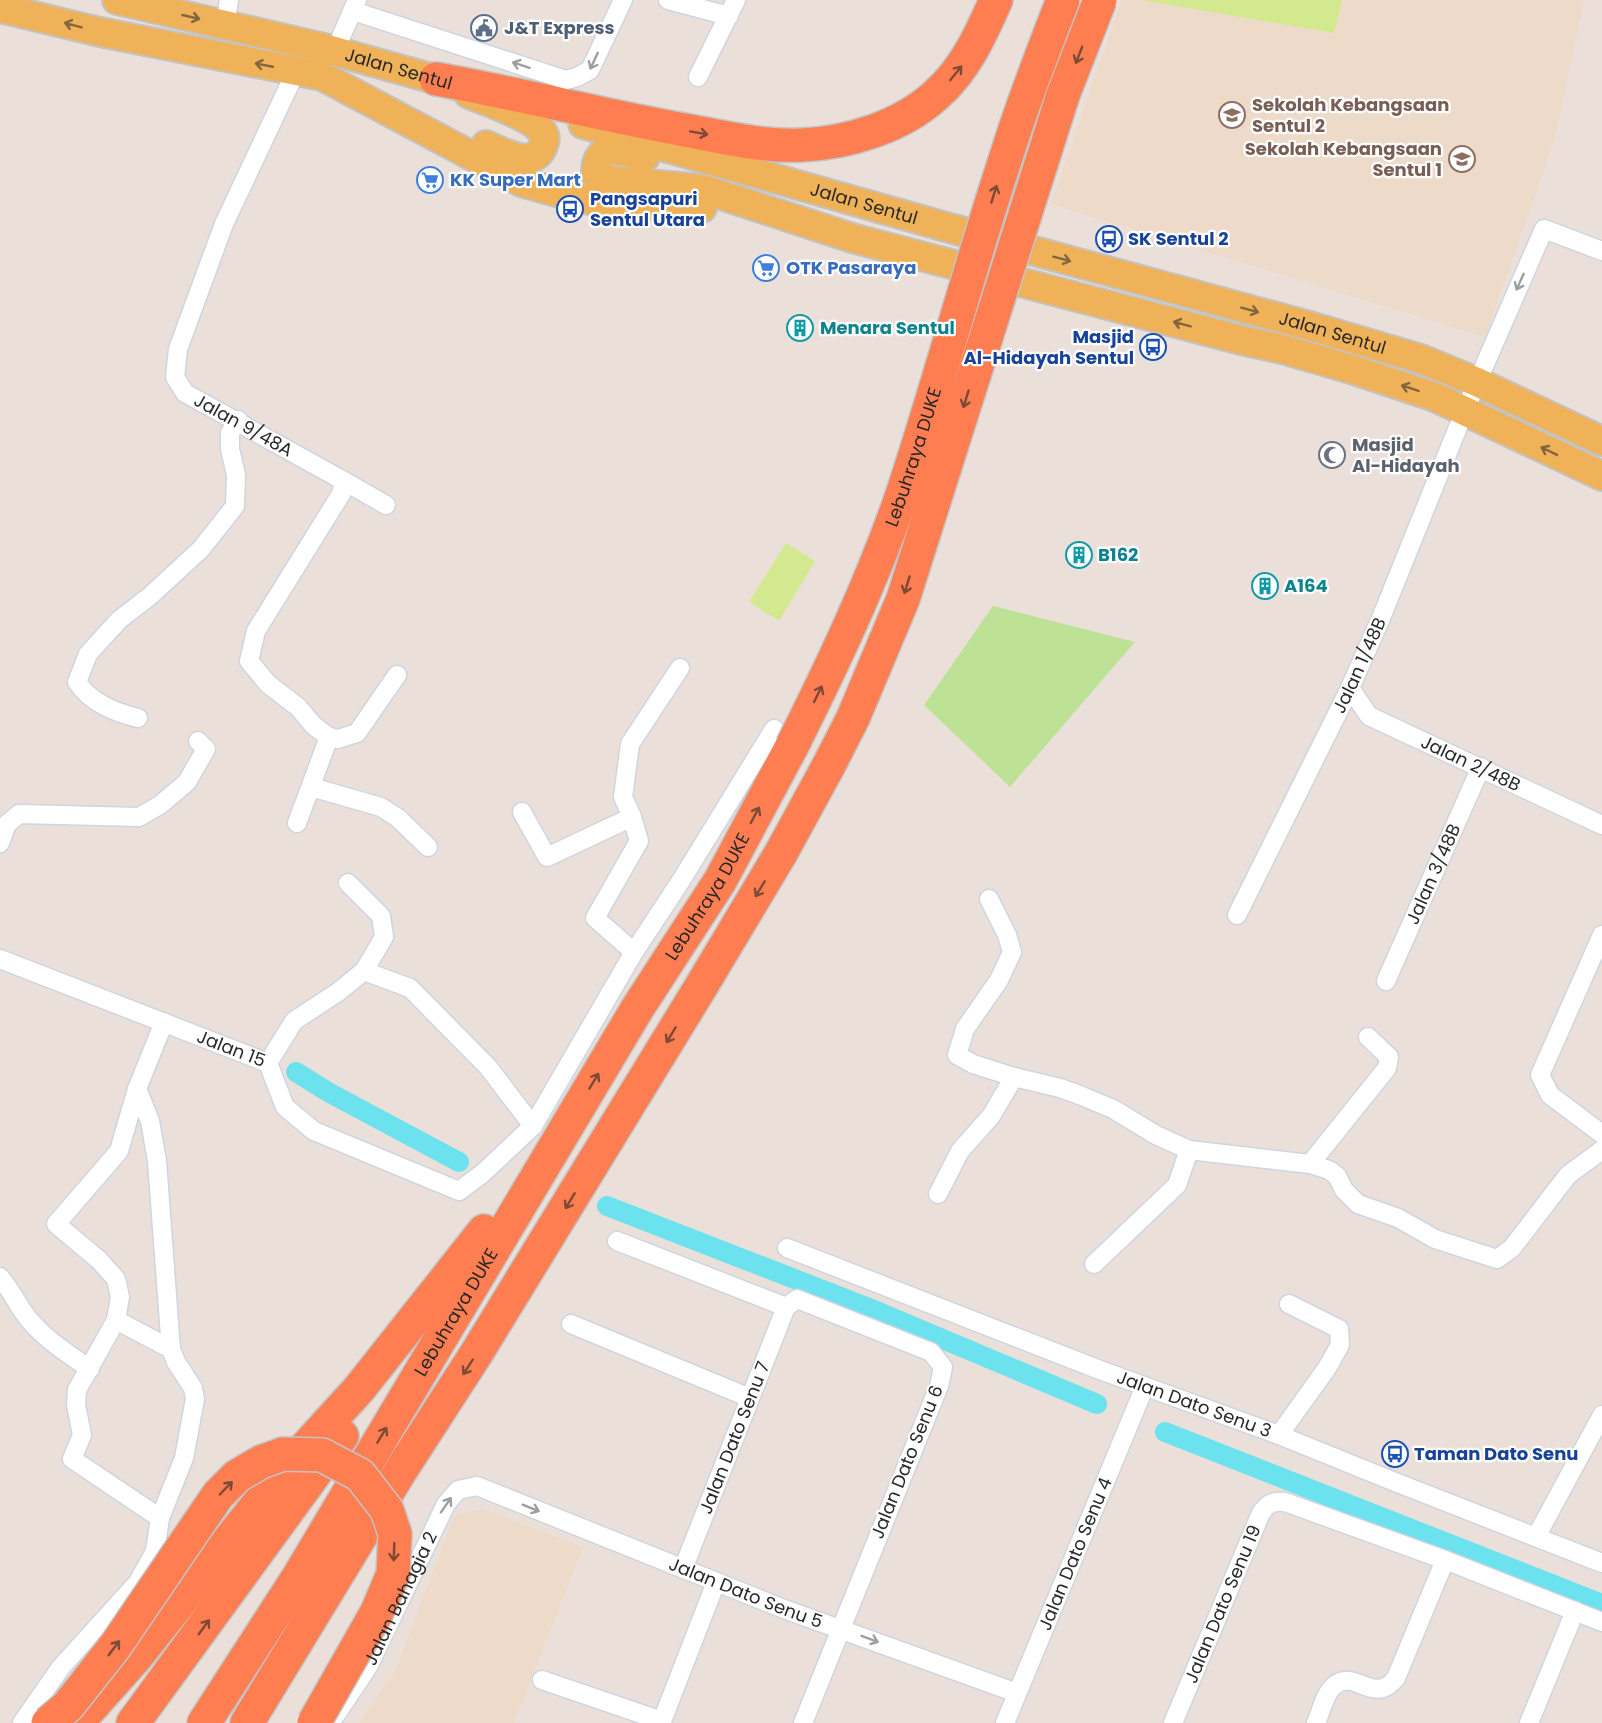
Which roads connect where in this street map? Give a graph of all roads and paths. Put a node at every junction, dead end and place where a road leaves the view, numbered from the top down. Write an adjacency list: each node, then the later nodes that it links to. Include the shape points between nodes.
1 (117, 0): 10 (main road, Jalan Sentul, one-way to 10)
2 (623, 0): 7 (street, one-way to 7, via 590,70 566,80)
3 (668, 0): 9 (street)
4 (996, 0): 14 (highway, one-way to 4, via 767,145 831,142 863,134 913,112 937,95 978,41)
5 (1063, 0): 30 (highway, Lebuhraya DUKE, one-way to 5, bridge, via 818,693 902,494 1007,153)
6 (1100, 0): 86 (highway, Lebuhraya DUKE, one-way to 86, bridge, via 1064,95 903,599 853,718 781,853 696,995 401,1470)
7 (355, 6): 11 (street)
8 (0, 8): 12 (main road, Jalan Sentul, one-way to 8)
9 (733, 8): 13 (street)
10 (227, 12): 11 (main road, Jalan Sentul)
11 (335, 51): 14 (main road, Jalan Sentul)
12 (309, 74): 14 (main road, via 349,81 517,159 539,153 545,137 540,128); 16 (main road, Jalan Sentul, via 521,182 597,202 692,206); 20 (street, Jalan 9/48A, via 224,224 178,350 175,377 185,393)
13 (698, 77)
14 (436, 79): 15 (main road, Jalan Sentul)
15 (884, 209): 16 (main road, via 616,151 604,152 596,165 596,174 603,179 703,189); 18 (main road, Jalan Sentul, one-way to 18, via 1306,325 1421,359)
16 (865, 241): 19 (main road, Jalan Sentul, one-way to 16, via 1282,349)
17 (1602, 251): 18 (street, Jalan 1/48B, one-way to 18, via 1544,229)
18 (1477, 382): 19 (street, Jalan 1/48B); 21 (main road, Jalan Sentul)
19 (1465, 410): 22 (main road, Jalan Sentul, one-way to 19); 27 (street, Jalan 1/48B)
20 (237, 420): 23 (street, Jalan 9/48A); 28 (street, via 230,433 236,475 235,506 201,549 119,620 88,654 76,682 85,694 116,712)
21 (1602, 441)
22 (1602, 476)
23 (344, 481): 24 (street, Jalan 9/48A); 29 (street, via 341,494 256,631 249,661 268,684 291,700)
24 (386, 505)
25 (680, 668): 35 (street, via 630,744 623,797)
26 (397, 675): 29 (street, via 357,733)
27 (1350, 688): 32 (street, Jalan 2/48B, via 1369,716); 42 (street, Jalan 1/48B)
28 (138, 718)
29 (329, 737): 33 (street)
30 (783, 738): 44 (street); 53 (highway, Lebuhraya DUKE, one-way to 30, via 637,1009 720,880)
31 (198, 741): 38 (street, via 206,749 187,782 139,817 18,814 7,824)
32 (1481, 767): 37 (street, Jalan 2/48B); 47 (street, Jalan 3/48B)
33 (311, 787): 36 (street); 39 (street, via 381,807)
34 (522, 812): 35 (street, via 548,857)
35 (632, 817): 44 (street, via 639,841 595,918)
36 (297, 823)
37 (1602, 825)
38 (0, 843)
39 (428, 847)
40 (348, 883): 46 (street, via 381,916 384,937)
41 (989, 899): 51 (street, via 1012,952 999,980 964,1029 957,1054 972,1064)
42 (1237, 915)
43 (1602, 935): 54 (street, via 1540,1075 1550,1095)
44 (634, 951): 53 (street)
45 (0, 959): 48 (street, Jalan 15)
46 (364, 971): 50 (street, via 294,1021); 53 (street, via 410,988)
47 (1386, 981)
48 (164, 1022): 50 (street, Jalan 15); 52 (street)
49 (1368, 1037): 57 (street, via 1389,1057 1387,1068)
50 (268, 1063): 53 (street, Jalan 15, via 285,1107 314,1131 459,1191)
51 (1014, 1077): 55 (street, via 1059,1088 1113,1109); 58 (street, via 991,1116 960,1151)
52 (137, 1089): 65 (street, via 119,1151 56,1224 116,1279 120,1297); 67 (street, via 150,1121 157,1161)
53 (549, 1129): 83 (highway, Lebuhraya DUKE, one-way to 53, via 299,1576 342,1503); 89 (highway, via 358,1389 286,1469 136,1657); 90 (highway, one-way to 53)
54 (1602, 1134)
55 (1189, 1150): 57 (street); 61 (street, via 1177,1185)
56 (1602, 1150): 57 (street, via 1568,1175 1512,1248 1497,1259 1436,1239 1398,1218 1358,1204 1337,1176)
57 (1310, 1164)
58 (938, 1194)
59 (617, 1241): 64 (street, Jalan Dato Senu 6)
60 (787, 1248): 69 (street, Jalan Dato Senu 3)
61 (1094, 1264)
62 (0, 1277): 68 (street, via 27,1317 58,1346)
63 (1288, 1304): 72 (street, via 1339,1329 1340,1345)
64 (786, 1307): 70 (street, Jalan Dato Senu 7); 82 (street, Jalan Dato Senu 6, via 797,1299 931,1353 943,1367 939,1386)
65 (116, 1320): 67 (street); 68 (street)
66 (571, 1324): 70 (street)
67 (171, 1349): 74 (street, via 195,1399 184,1458)
68 (90, 1368): 74 (street, via 77,1390 82,1435 72,1459)
69 (1145, 1386): 72 (street, Jalan Dato Senu 3); 85 (street, Jalan Dato Senu 4)
70 (750, 1398): 78 (street, Jalan Dato Senu 7)
71 (1602, 1415): 75 (street)
72 (1279, 1435): 75 (street, Jalan Dato Senu 3)
73 (477, 1486): 78 (street, Jalan Dato Senu 5, one-way to 78); 95 (street, Jalan Bahagia 2, one-way to 73, via 368,1667 446,1504 458,1490)
74 (160, 1518): 87 (street, via 155,1551 138,1582 61,1667)
75 (1536, 1537): 77 (street, Jalan Dato Senu 3)
76 (1445, 1560): 80 (street); 98 (street, Jalan Dato Senu 19, via 1285,1502 1266,1505); 99 (street, via 1390,1686 1371,1688 1344,1681 1335,1685)
77 (1602, 1563)
78 (683, 1569): 79 (street, Jalan Dato Senu 5)
79 (716, 1582): 82 (street, Jalan Dato Senu 5); 84 (street, via 662,1720)
80 (1575, 1611): 81 (street); 100 (street)
81 (1602, 1622)
82 (841, 1629): 85 (street, Jalan Dato Senu 5, one-way to 85); 96 (street, Jalan Dato Senu 6)
83 (231, 1671): 91 (highway); 92 (highway, Lebuhraya DUKE)
84 (542, 1680)
85 (1017, 1693): 97 (street, Jalan Dato Senu 4)
86 (277, 1702): 93 (highway, Lebuhraya DUKE)
87 (22, 1723)
88 (48, 1723): 94 (highway, one-way to 94, bridge, via 68,1706 116,1645 218,1495 237,1476 283,1454 322,1455 360,1475 387,1510 394,1534 393,1574 377,1612)
89 (77, 1723)
90 (133, 1723)
91 (185, 1723)
92 (204, 1723)
93 (247, 1723)
94 (314, 1723)
95 (330, 1723)
96 (803, 1723)
97 (1005, 1723)
98 (1173, 1723)
99 (1316, 1723)
100 (1529, 1723)

